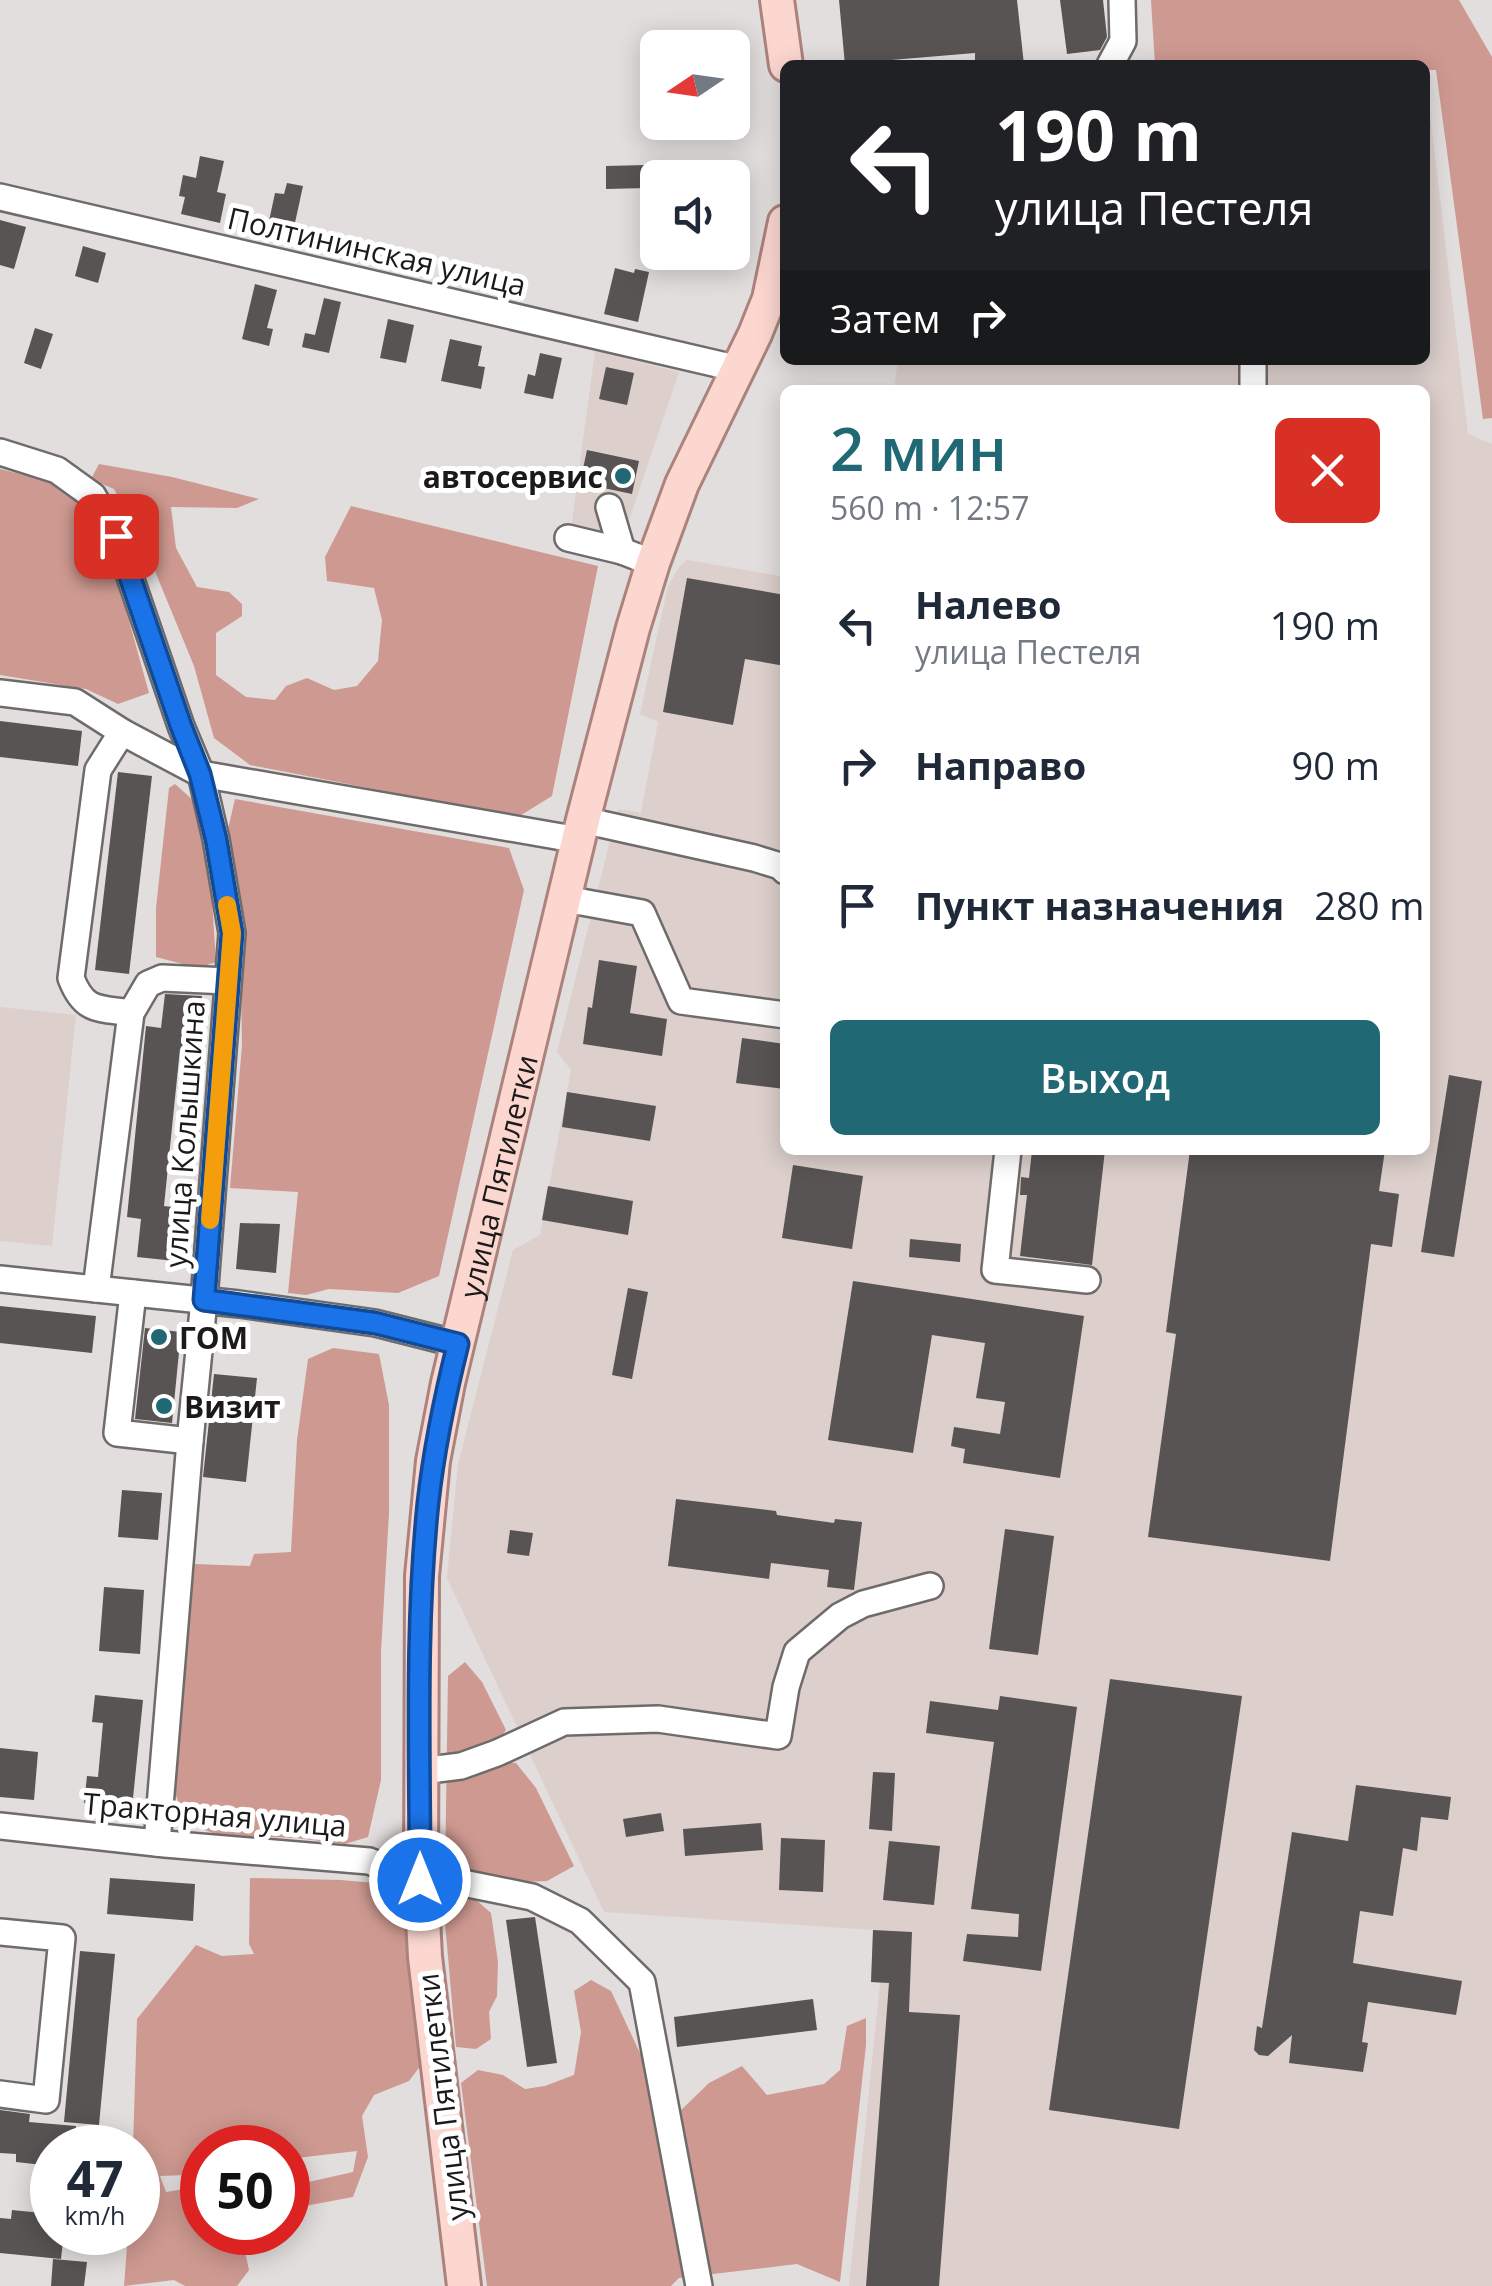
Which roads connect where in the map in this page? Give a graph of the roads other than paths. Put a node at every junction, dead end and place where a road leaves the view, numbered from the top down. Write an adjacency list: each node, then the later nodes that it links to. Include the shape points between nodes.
1 (778, 0): 3 (main road)
2 (1122, 0): 4 (street, via 1123,41)
3 (785, 60)
4 (1113, 60)
5 (0, 196): 7 (street, Полтининская улица)
6 (780, 246): 7 (main road, улица Пятилетки, via 769,299)
7 (738, 369): 12 (main road, улица Пятилетки, via 682,484)
8 (0, 452): 15 (street, улица Колышкина, via 58,470 93,496 116,536)
9 (609, 507): 11 (street)
10 (568, 538): 11 (street)
11 (622, 552): 12 (street)
12 (653, 563): 16 (main road, улица Пятилетки)
13 (0, 693): 14 (street, via 75,702)
14 (122, 732): 15 (street); 21 (street, via 98,770 71,978 91,1007)
15 (200, 774): 16 (street); 19 (street, улица Колышкина, via 232,933)
16 (581, 830): 17 (street); 18 (main road, улица Пятилетки)
17 (780, 866)
18 (565, 899): 20 (street, via 642,914 681,1001); 28 (main road, улица Пятилетки)
19 (228, 981): 21 (street, via 162,978 148,984); 27 (street, улица Колышкина)
20 (780, 1013)
21 (131, 1014): 25 (street)
22 (1007, 1155): 24 (street, via 995,1270)
23 (0, 1279): 25 (street)
24 (1087, 1280)
25 (96, 1289): 26 (street)
26 (133, 1293): 27 (street); 29 (street, via 117,1434)
27 (204, 1300): 28 (street, via 375,1323); 29 (street, улица Колышкина)
28 (458, 1344): 31 (main road, улица Пятилетки, via 425,1532)
29 (190, 1441): 33 (street, улица Колышкина)
30 (930, 1586): 31 (street, via 863,1604 796,1652 778,1736 658,1718 564,1722 460,1766)
31 (421, 1772): 34 (main road, улица Пятилетки)
32 (0, 1826): 33 (street, Тракторная улица)
33 (156, 1844): 34 (street, Тракторная улица, via 369,1862)
34 (420, 1880): 37 (main road, улица Пятилетки); 38 (street, Тракторная улица, via 532,1897 580,1921 642,1982)
35 (0, 1932): 36 (street, via 62,1938 46,2100)
36 (0, 2094)
37 (464, 2286)
38 (699, 2286)

